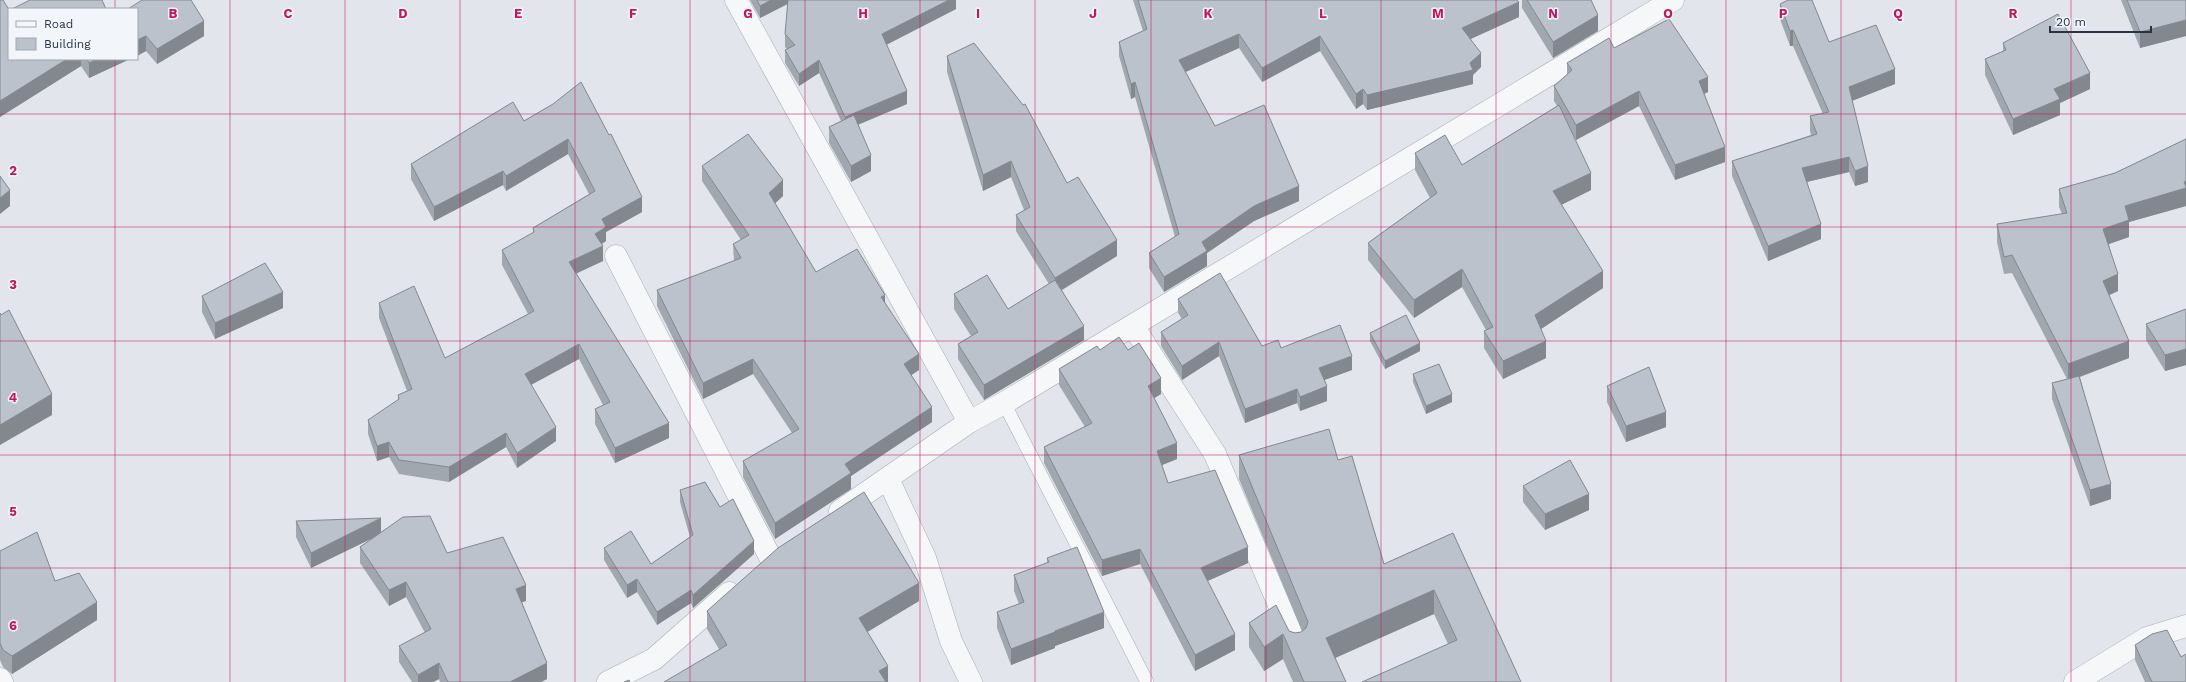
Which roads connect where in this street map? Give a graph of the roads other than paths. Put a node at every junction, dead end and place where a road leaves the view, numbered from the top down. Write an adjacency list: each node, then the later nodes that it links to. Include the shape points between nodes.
1 (736, 0): 6 (street)
2 (1673, 0): 4 (street)
3 (616, 256): 10 (street)
4 (1133, 326): 5 (street); 12 (street, via 1215,454)
5 (1004, 403): 6 (street); 17 (lane)
6 (969, 422): 7 (street)
7 (888, 479): 8 (street); 16 (street, via 926,558 951,641)
8 (822, 522)
9 (790, 544): 10 (street)
10 (770, 557): 15 (street, via 654,659)
11 (2186, 626): 18 (street, via 2147,638)
12 (1296, 645)
13 (0, 679): 14 (street)
14 (2, 682)
15 (608, 682)
16 (971, 682)
17 (1147, 682)
18 (2075, 682)

